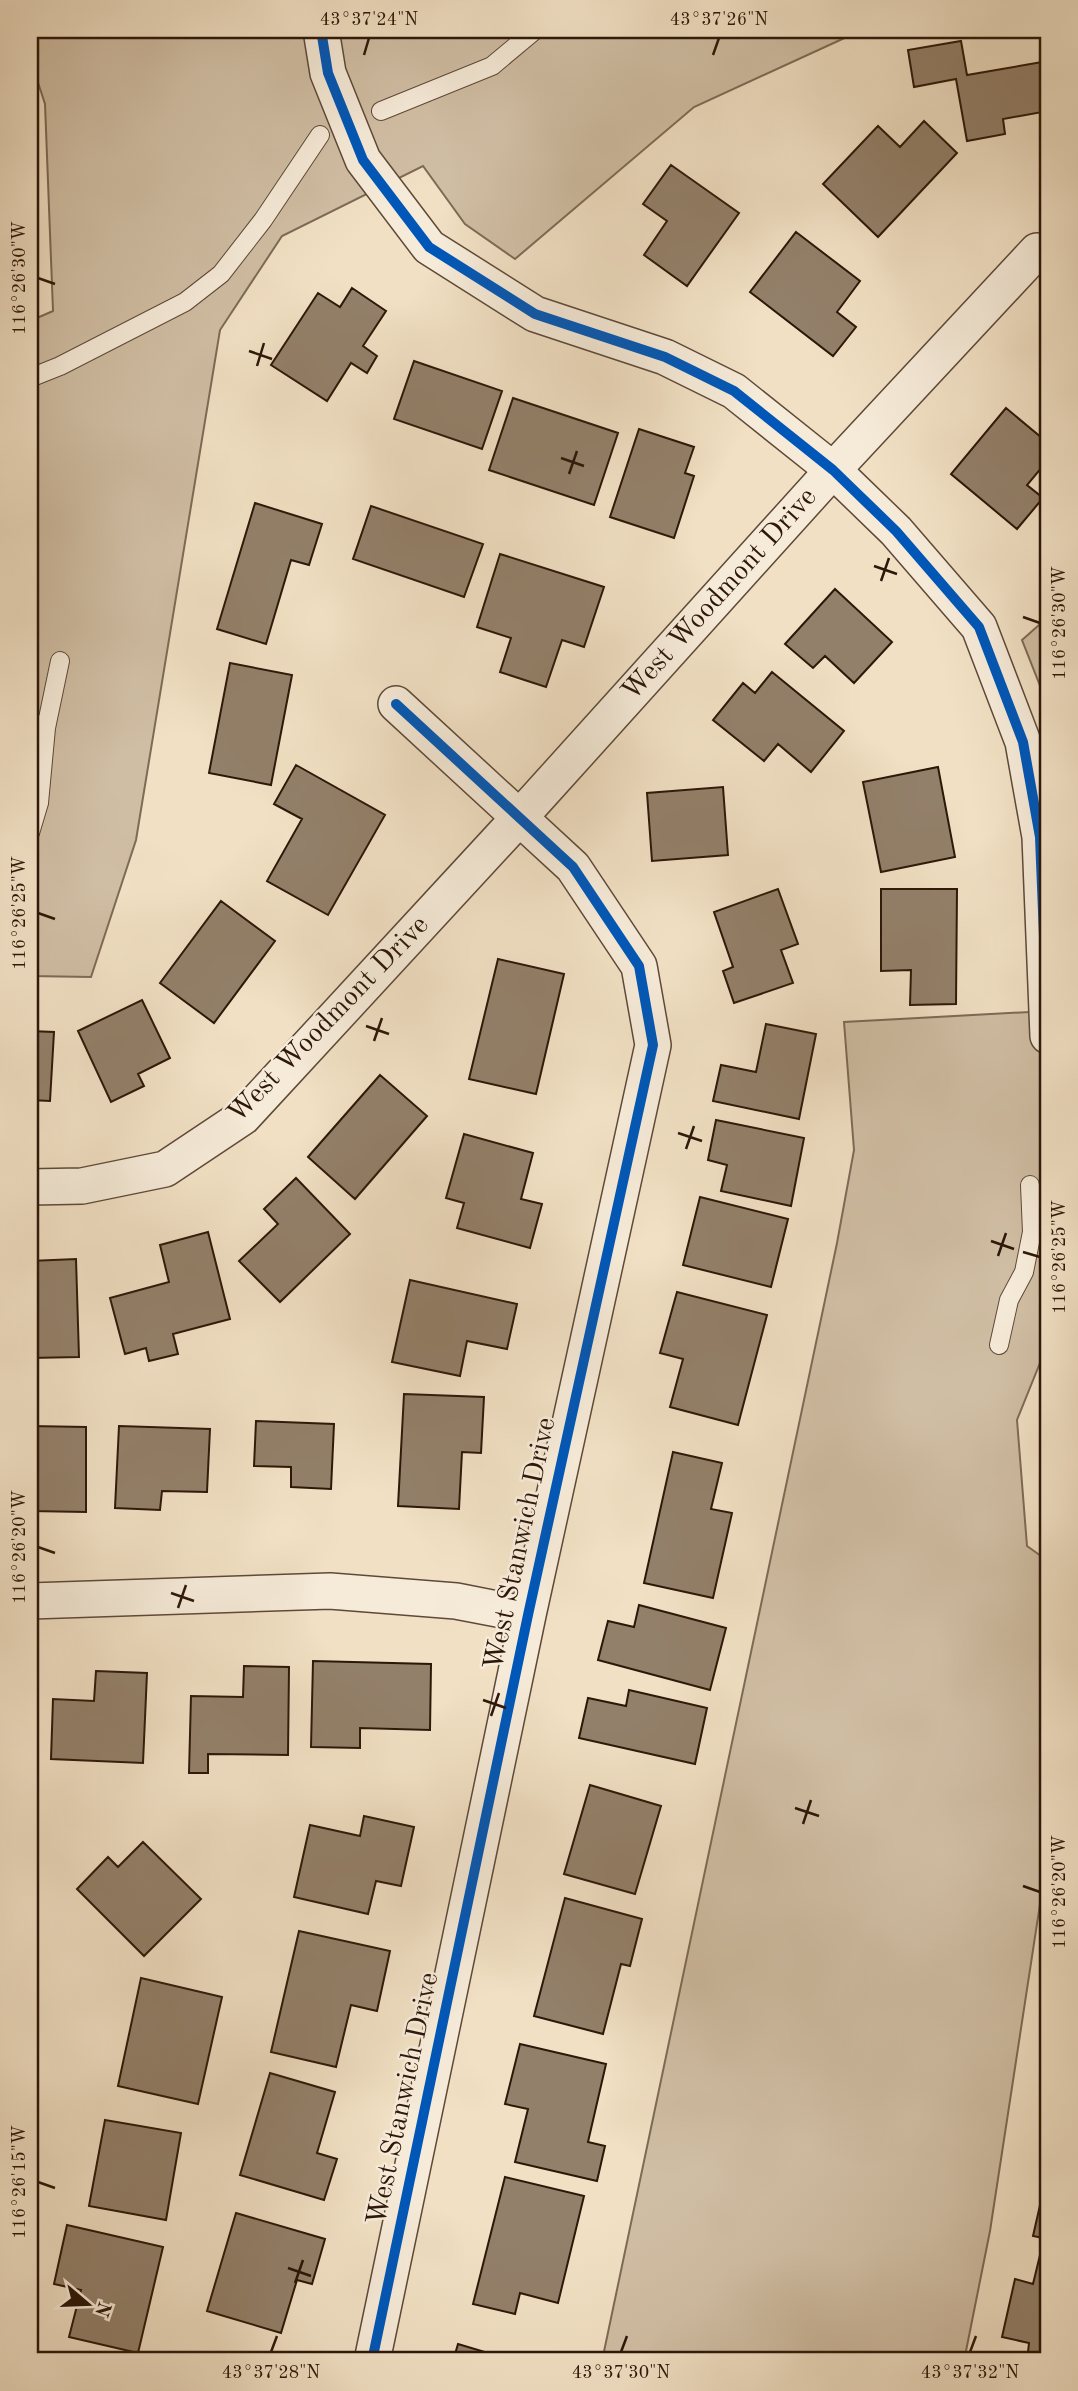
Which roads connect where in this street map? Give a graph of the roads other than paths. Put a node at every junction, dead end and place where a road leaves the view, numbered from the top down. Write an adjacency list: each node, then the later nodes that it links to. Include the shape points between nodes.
1 (321, 30): 7 (street, via 328,73 363,160 429,247 535,314 665,357 734,391)
2 (535, 30): 3 (lane, via 492,66)
3 (381, 111)
4 (320, 135): 6 (lane, via 221,274 186,302)
5 (1037, 251): 7 (street, West Woodmont Drive)
6 (30, 378)
7 (832, 470): 12 (street, West Woodmont Drive); 14 (street, via 897,531 979,628 1023,742 1040,837)
8 (60, 661): 13 (lane, via 46,728 39,803)
9 (396, 704): 12 (street)
10 (30, 719): 11 (lane, via 34,723 37,795)
11 (30, 816)
12 (519, 818): 16 (street, West Woodmont Drive, via 243,1117 165,1169 82,1186); 19 (street, West Stanwich Drive, via 573,867 639,966 653,1045)
13 (30, 833)
14 (1048, 1036)
15 (1030, 1185): 17 (lane, via 1032,1231 1024,1272 1009,1300)
16 (30, 1187)
17 (999, 1345)
18 (30, 1601): 19 (street, via 330,1591 456,1601)
19 (528, 1615): 20 (street, West Stanwich Drive)
20 (372, 2361)

